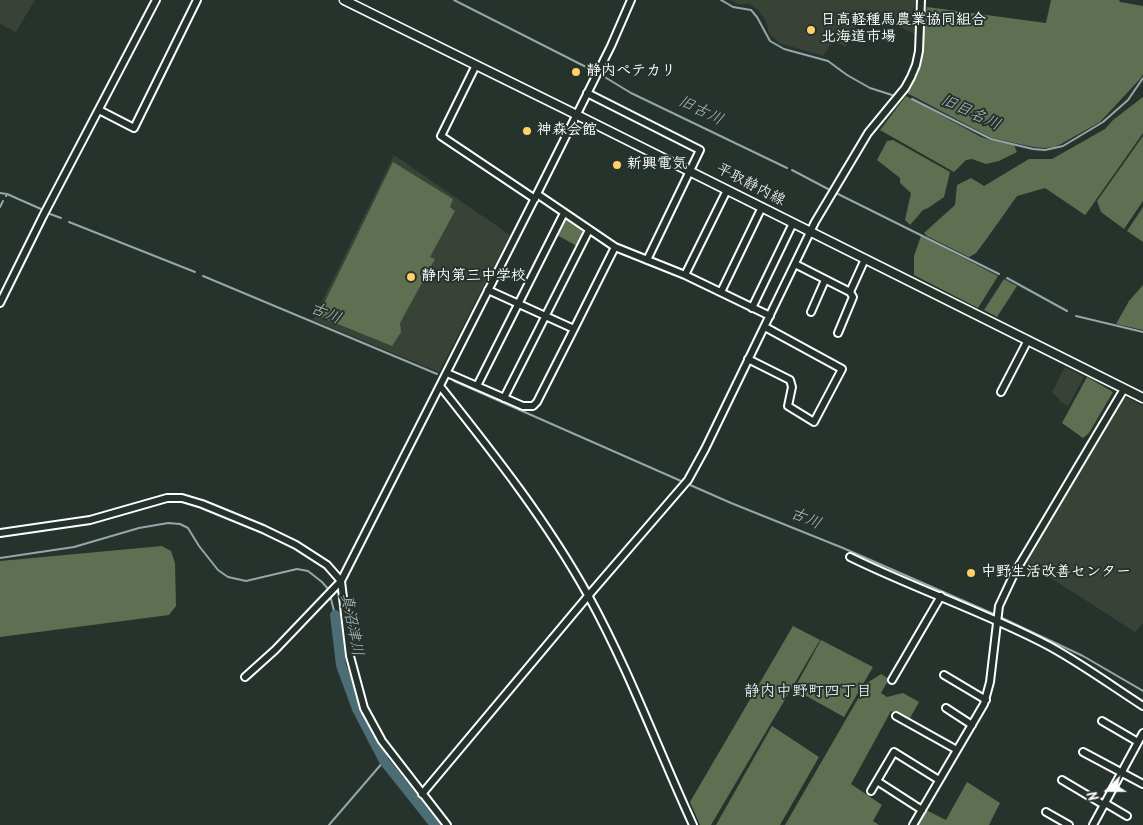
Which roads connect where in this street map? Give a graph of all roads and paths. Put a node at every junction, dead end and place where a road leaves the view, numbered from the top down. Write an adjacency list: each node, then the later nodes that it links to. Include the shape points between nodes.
1 (156, 0): 8 (street)
2 (197, 0): 8 (street, via 134,128)
3 (344, 0): 6 (main road, 平取静内線)
4 (631, 0): 7 (street)
5 (921, 0): 17 (street, via 919,51 910,78 868,133)
6 (476, 65): 9 (main road, 平取静内線); 12 (street, via 441,136)
7 (588, 93): 9 (street); 10 (street, via 700,150)
8 (98, 110): 27 (street)
9 (577, 114): 10 (main road, 平取静内線); 12 (street)
10 (690, 171): 11 (main road, 平取静内線); 20 (street)
11 (727, 190): 13 (main road, 平取静内線); 22 (street)
12 (536, 196): 14 (street); 24 (street)
13 (762, 207): 15 (main road, 平取静内線); 25 (street)
14 (564, 213): 16 (street); 28 (street)
15 (793, 223): 17 (main road, 平取静内線); 29 (street)
16 (589, 230): 18 (street); 31 (street)
17 (811, 231): 19 (main road, 平取静内線); 21 (street)
18 (616, 247): 20 (street); 34 (street)
19 (866, 259): 26 (street); 36 (main road, 平取静内線)
20 (647, 260): 22 (street)
21 (795, 264): 23 (street); 32 (street)
22 (685, 275): 25 (street)
23 (825, 280): 26 (street); 30 (street)
24 (488, 290): 28 (street); 38 (street)
25 (721, 292): 29 (street)
26 (850, 292): 35 (street, via 853,297)
27 (0, 303)
28 (518, 304): 31 (street); 40 (street)
29 (752, 308): 32 (street)
30 (811, 312)
31 (546, 316): 34 (street); 43 (street)
32 (770, 316): 33 (street)
33 (765, 327): 37 (street); 37 (street, via 842,369 814,422 788,406 792,387 790,380)
34 (574, 329): 43 (street, via 537,402 529,407)
35 (838, 333)
36 (1028, 340): 41 (main road, 平取静内線); 42 (street)
37 (748, 359): 48 (street, via 686,482)
38 (447, 373): 39 (street); 40 (street)
39 (440, 386): 47 (street); 48 (street, via 523,493)
40 (477, 386): 43 (street)
41 (1124, 388): 44 (main road, 平取静内線); 50 (street, via 1014,574)
42 (1000, 392)
43 (504, 398)
44 (1143, 398)
45 (0, 533): 47 (street, via 77,523 167,498 182,498 296,545 327,565)
46 (850, 557): 49 (street)
47 (341, 581): 52 (street); 70 (street, via 350,656 364,708 382,741)
48 (588, 596): 70 (street); 76 (street, via 618,655)
49 (941, 596): 50 (street); 53 (street)
50 (996, 621): 54 (street); 55 (street, via 1049,646)
51 (944, 675): 54 (street)
52 (245, 678)
53 (892, 680)
54 (986, 700): 59 (street)
55 (1143, 706)
56 (946, 708): 59 (street)
57 (896, 716): 62 (street)
58 (1102, 721): 61 (street)
59 (972, 724): 62 (street)
60 (1143, 733): 61 (street)
61 (1138, 742): 64 (street)
62 (956, 750): 65 (street)
63 (1083, 752): 64 (street)
64 (1121, 773): 68 (street); 71 (street)
65 (939, 780): 67 (street, via 894,752); 72 (street)
66 (1062, 780): 71 (street)
67 (877, 781): 69 (street); 72 (street)
68 (1143, 784)
69 (871, 791)
70 (422, 794): 75 (street)
71 (1104, 804): 74 (street); 79 (street)
72 (922, 810): 77 (street)
73 (1046, 812): 78 (street)
74 (1127, 816)
75 (446, 825)
76 (693, 825)
77 (913, 825)
78 (1069, 825)
79 (1093, 825)

